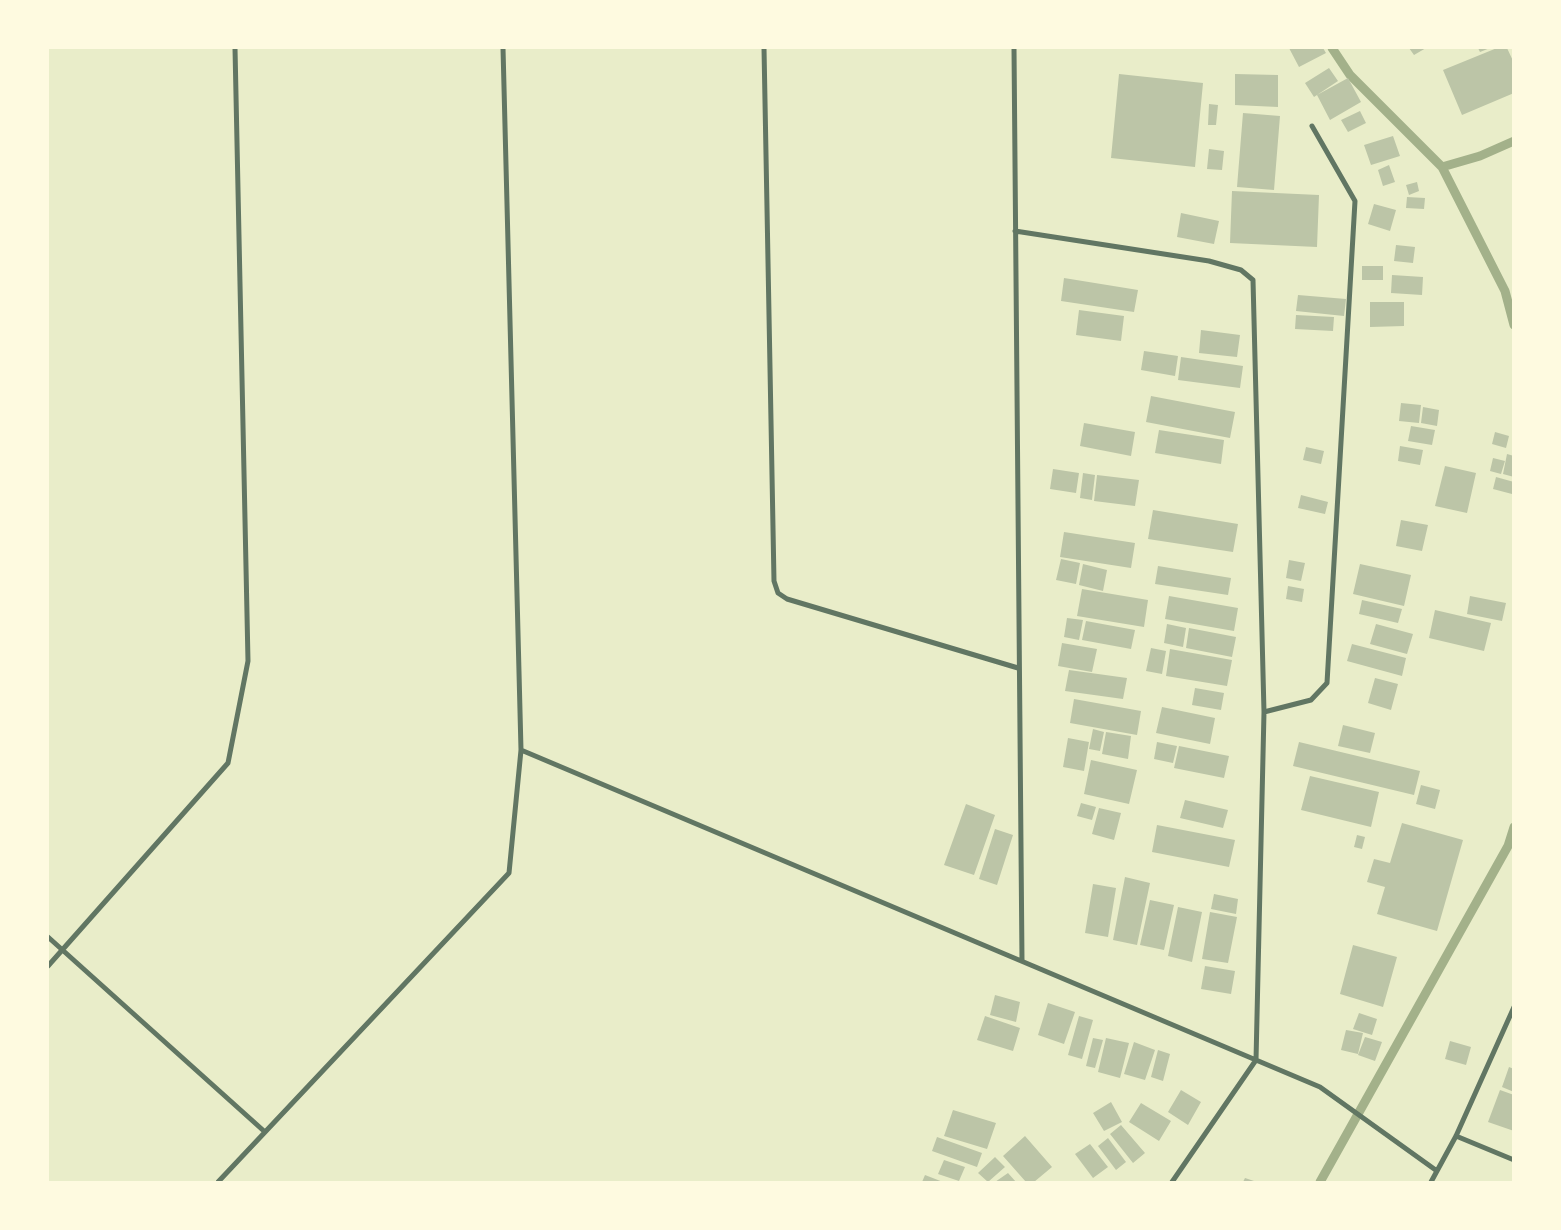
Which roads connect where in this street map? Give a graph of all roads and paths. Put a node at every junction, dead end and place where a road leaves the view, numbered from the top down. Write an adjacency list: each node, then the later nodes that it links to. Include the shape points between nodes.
1 (235, 48): 11 (street, via 248,661 228,763)
2 (504, 48): 9 (street)
3 (764, 48): 7 (street, via 774,581 778,593 787,599)
4 (1014, 48): 6 (street)
5 (1312, 126): 8 (street, via 1355,201 1327,683 1311,700)
6 (1015, 231): 7 (street); 8 (street, via 1209,260 1241,270 1253,280)
7 (1018, 668): 12 (street)
8 (1264, 712): 15 (street)
9 (521, 750): 12 (street); 16 (street, via 509,873)
10 (48, 937): 11 (street)
11 (63, 951): 13 (street); 16 (street)
12 (1022, 961): 15 (street)
13 (48, 966)
14 (1514, 1007): 17 (street)
15 (1256, 1060): 19 (street, via 1320,1087); 21 (street)
16 (265, 1132): 20 (street)
17 (1456, 1136): 18 (street); 19 (street)
18 (1514, 1160)
19 (1437, 1171): 22 (street)
20 (218, 1182)
21 (1172, 1182)
22 (1430, 1182)

